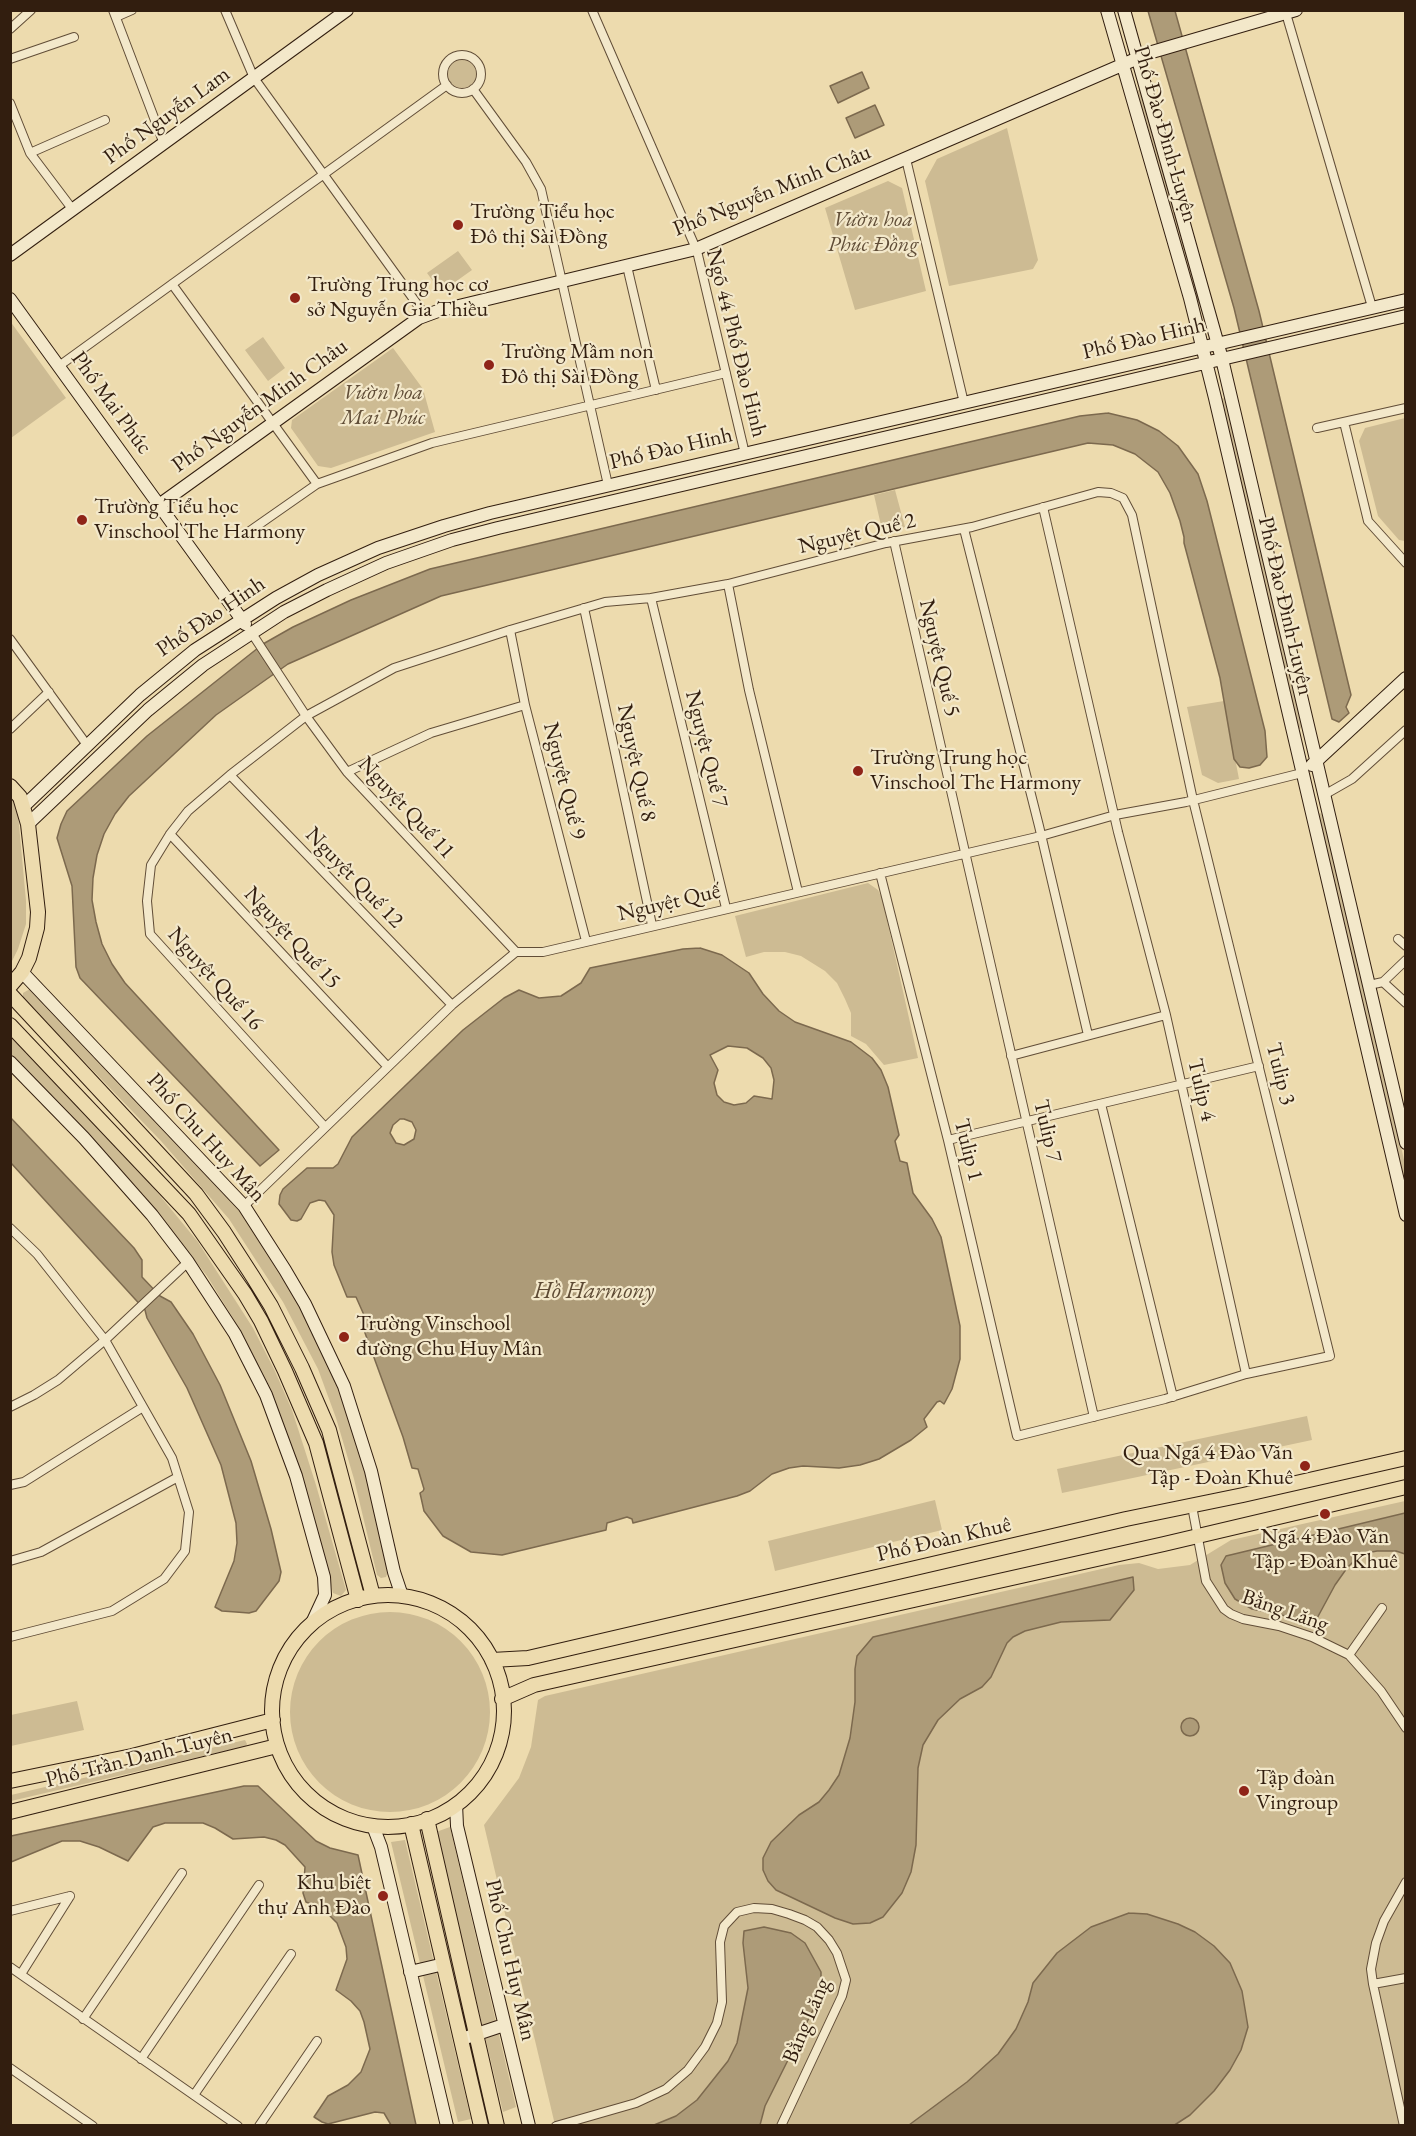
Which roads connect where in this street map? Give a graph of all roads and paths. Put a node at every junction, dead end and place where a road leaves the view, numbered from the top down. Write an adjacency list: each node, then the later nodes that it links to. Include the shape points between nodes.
1 (31, 10): 10 (street)
2 (132, 10): 9 (street)
3 (225, 10): 15 (street)
4 (347, 10): 15 (street, Phố Nguyễn Lam)
5 (592, 10): 25 (street, Ngõ 44 Phố Đào Hinh)
6 (1107, 10): 14 (street, Phố Đào Đình Luyện)
7 (1124, 10): 12 (street, Phố Đào Đình Luyện)
8 (1289, 12): 12 (street, Phố Nguyễn Minh Châu); 32 (street)
9 (114, 14): 20 (street)
10 (10, 29)
11 (74, 37): 13 (street)
12 (1138, 58): 14 (street, Phố Nguyễn Minh Châu); 35 (street, Phố Đào Đình Luyện)
13 (10, 59)
14 (1122, 64): 22 (street, Phố Nguyễn Minh Châu); 36 (street, Phố Đào Đình Luyện)
15 (254, 78): 20 (street, Phố Nguyễn Lam); 23 (street)
16 (447, 85): 17 (street, via 460,93); 17 (street, via 446,64 465,55 476,61 480,69 480,81); 23 (street)
17 (473, 89): 28 (street, via 538,182)
18 (10, 102): 21 (street)
19 (105, 120): 21 (street)
20 (164, 144): 24 (street, Phố Nguyễn Lam)
21 (30, 153): 24 (street)
22 (906, 159): 25 (street, Phố Nguyễn Minh Châu); 42 (street)
23 (324, 174): 29 (street); 33 (street)
24 (73, 210): 26 (street, Phố Nguyễn Lam)
25 (696, 249): 27 (street, Phố Nguyễn Minh Châu); 40 (street, Ngõ 44 Phố Đào Hinh)
26 (10, 255)
27 (627, 266): 28 (street, Phố Nguyễn Minh Châu); 41 (street)
28 (562, 281): 33 (street, Phố Nguyễn Minh Châu); 43 (street)
29 (172, 284): 39 (street); 45 (street)
30 (10, 299): 39 (street, Phố Mai Phúc)
31 (1406, 300): 32 (street, Phố Đào Hinh)
32 (1372, 308): 35 (street, Phố Đào Hinh)
33 (425, 315): 45 (street, Phố Nguyễn Minh Châu)
34 (1406, 316): 37 (street, Phố Đào Hinh)
35 (1218, 343): 36 (street, Phố Đào Hinh); 37 (street, Phố Đào Đình Luyện)
36 (1202, 347): 38 (street, Phố Đào Đình Luyện); 42 (street, Phố Đào Hinh)
37 (1222, 359): 38 (street, Phố Đào Hinh); 71 (street, Phố Đào Đình Luyện)
38 (1206, 363): 62 (street, Phố Đào Hinh, via 475,534 368,570 312,597); 73 (street, Phố Đào Đình Luyện)
39 (58, 366): 51 (street, Phố Mai Phúc)
40 (726, 373): 41 (street); 48 (street, Ngõ 44 Phố Đào Hinh)
41 (656, 390): 43 (street)
42 (964, 403): 48 (street, Phố Đào Hinh)
43 (590, 406): 49 (street, via 417,447); 50 (street)
44 (1406, 408): 46 (street)
45 (273, 422): 49 (street); 51 (street, Phố Nguyễn Minh Châu)
46 (1344, 422): 47 (street); 56 (street, via 1368,521)
47 (1317, 428)
48 (744, 454): 50 (street, Phố Đào Hinh)
49 (317, 484): 54 (street)
50 (608, 485): 60 (street, Phố Đào Hinh, via 467,519 378,548 307,581)
51 (159, 505): 60 (street, Phố Mai Phúc)
52 (1042, 507): 53 (street, Nguyệt Quế 2); 77 (street, Nguyệt Quế 2, via 1098,492 1123,498 1129,505); 79 (street, Tulip 4)
53 (964, 529): 55 (street, Nguyệt Quế 2); 82 (street)
54 (244, 534)
55 (894, 541): 57 (street, Nguyệt Quế 2); 83 (street, Nguyệt Quế 5)
56 (1405, 562)
57 (728, 584): 58 (street, Nguyệt Quế 2); 85 (street, via 749,690)
58 (651, 598): 59 (street, Nguyệt Quế 2); 86 (street, Nguyệt Quế 7)
59 (584, 608): 61 (street, Nguyệt Quế 2); 87 (street, Nguyệt Quế 8)
60 (241, 619): 62 (street, Phố Mai Phúc); 70 (street, Phố Đào Hinh, via 163,675)
61 (510, 630): 66 (street, Nguyệt Quế 9); 67 (street, Nguyệt Quế 2, via 394,668)
62 (254, 636): 67 (street, Nguyệt Quế 11); 80 (street, Phố Đào Hinh, via 203,665 166,694)
63 (10, 639): 65 (street)
64 (1406, 678): 71 (street)
65 (49, 692): 68 (street); 70 (street)
66 (525, 705): 72 (street, via 431,732); 89 (street, Nguyệt Quế 9)
67 (306, 716): 72 (street, Nguyệt Quế 11); 74 (street, Nguyệt Quế 16)
68 (10, 729)
69 (1406, 730): 76 (street, via 1352,779)
70 (87, 745): 78 (street, Phố Đào Hinh)
71 (1316, 761): 73 (street); 76 (street, Phố Đào Đình Luyện)
72 (347, 772): 91 (street, Nguyệt Quế 11)
73 (1302, 773): 77 (street, Nguyệt Quế); 114 (street, Phố Đào Đình Luyện)
74 (230, 776): 81 (street, Nguyệt Quế 16, via 188,811); 99 (street, Nguyệt Quế 12)
75 (10, 786): 78 (main road)
76 (1324, 795): 95 (street, Phố Đào Đình Luyện)
77 (1192, 800): 79 (street, Nguyệt Quế); 106 (street, Tulip 3)
78 (24, 806): 80 (main road)
79 (1115, 815): 82 (street, Nguyệt Quế); 100 (street, Tulip 4)
80 (28, 824): 93 (main road, via 38,912 34,943)
81 (170, 834): 105 (street, Nguyệt Quế 15); 110 (street, Nguyệt Quế 16, via 151,866 147,901 150,934)
82 (1041, 836): 83 (street, Nguyệt Quế); 102 (street)
83 (964, 853): 84 (street, Nguyệt Quế); 103 (street, Tulip 7)
84 (880, 873): 85 (street, Nguyệt Quế); 111 (street, Tulip 1)
85 (798, 892): 86 (street, Nguyệt Quế)
86 (726, 908): 87 (street, Nguyệt Quế)
87 (652, 925): 89 (street, Nguyệt Quế)
88 (1398, 939): 90 (street)
89 (586, 941): 91 (street, Nguyệt Quế, via 543,952)
90 (1406, 946)
91 (516, 952): 99 (street)
92 (1406, 960): 94 (street)
93 (22, 972): 96 (main road); 113 (street, Phố Chu Huy Mân)
94 (1383, 982): 95 (street); 98 (street)
95 (1369, 985): 112 (street, Phố Đào Đình Luyện)
96 (10, 986)
97 (10, 994): 130 (main road, Phố Chu Huy Mân, via 196,1194 271,1306 329,1430)
98 (1406, 1003)
99 (452, 1005): 105 (street)
100 (1166, 1015): 102 (street); 107 (street, Tulip 4)
101 (10, 1025): 132 (main road, via 189,1214 245,1294 316,1443)
102 (1088, 1035): 103 (street)
103 (1011, 1056): 109 (street, Tulip 7)
104 (10, 1062): 116 (street, via 84,1138)
105 (387, 1066): 110 (street)
106 (1259, 1066): 107 (street); 118 (street, Tulip 3, via 1330,1356)
107 (1181, 1085): 108 (street); 118 (street, Tulip 4)
108 (1101, 1104): 109 (street); 119 (street)
109 (1027, 1122): 111 (street); 122 (street, Tulip 7)
110 (325, 1127): 113 (street)
111 (948, 1140): 122 (street, Tulip 1, via 1017,1436)
112 (1406, 1143)
113 (244, 1206): 131 (street, Phố Chu Huy Mân, via 305,1305 344,1386 371,1471)
114 (1406, 1215)
115 (10, 1228): 117 (street, via 37,1254)
116 (188, 1262): 117 (street); 134 (street, via 235,1334 266,1395 296,1476 324,1578 325,1596)
117 (105, 1340): 120 (street, via 58,1380); 121 (street)
118 (1246, 1374): 119 (street)
119 (1173, 1396): 122 (street)
120 (10, 1407)
121 (143, 1407): 124 (street, via 172,1458); 125 (street, via 24,1482)
122 (1094, 1417)
123 (1406, 1458): 127 (main road, Phố Đoàn Khuê)
124 (178, 1477): 129 (street, via 41,1552); 135 (street, via 189,1512 185,1551 164,1580 112,1611)
125 (10, 1485)
126 (1406, 1487): 128 (main road)
127 (1192, 1506): 128 (street, Bằng Lăng); 137 (main road, Phố Đoàn Khuê, via 528,1658)
128 (1197, 1536): 136 (street, Bằng Lăng, via 1206,1581 1224,1609 1243,1619 1303,1634); 138 (main road, via 534,1685)
129 (10, 1561)
130 (373, 1596): 131 (main road); 132 (main road)
131 (402, 1596): 137 (main road, via 455,1616 482,1643)
132 (358, 1600): 134 (main road, via 345,1603)
133 (1382, 1608): 136 (street)
134 (312, 1623): 139 (main road, via 279,1670)
135 (10, 1637)
136 (1349, 1655): 140 (street, Bằng Lăng, via 1381,1690)
137 (492, 1660): 138 (main road)
138 (502, 1699): 143 (main road, via 500,1739 493,1758 477,1783)
139 (273, 1720): 141 (main road); 142 (main road, Phố Trần Danh Tuyên, via 132,1756)
140 (1406, 1728)
141 (277, 1746): 144 (main road, Phố Trần Danh Tuyên); 147 (main road, via 294,1780 314,1800 337,1816)
142 (10, 1781)
143 (456, 1804): 145 (main road); 160 (street, Phố Chu Huy Mân, via 457,1826)
144 (10, 1812)
145 (427, 1819): 146 (main road); 161 (main road)
146 (411, 1824): 147 (main road); 153 (main road)
147 (373, 1826): 155 (street)
148 (182, 1873): 159 (street)
149 (1406, 1882): 158 (street, via 1376,1943 1371,1969)
150 (259, 1885): 164 (street)
151 (10, 1911): 156 (street, via 70,1896)
152 (291, 1954): 166 (street)
153 (444, 1964): 155 (street); 162 (main road)
154 (10, 1967): 156 (street)
155 (410, 1972): 171 (street)
156 (21, 1974): 159 (street)
157 (1406, 1978): 158 (street)
158 (1373, 1984): 167 (street)
159 (83, 2019): 164 (street)
160 (504, 2025): 161 (street); 174 (street, Phố Chu Huy Mân)
161 (476, 2034): 162 (street); 173 (main road)
162 (461, 2039): 172 (main road)
163 (317, 2041): 170 (street)
164 (141, 2059): 166 (street)
165 (10, 2068): 168 (street)
166 (194, 2095): 169 (street)
167 (1403, 2109): 177 (street)
168 (93, 2126)
169 (238, 2126)
170 (259, 2126)
171 (447, 2126)
172 (480, 2126)
173 (497, 2126)
174 (529, 2126)
175 (556, 2126): 176 (street, Bằng Lăng, via 636,2103 666,2089 688,2070 717,2023 722,2002 720,1942 724,1926 737,1912 754,1908 789,1914 817,1927 837,1953 846,1980)
176 (781, 2126)
177 (1404, 2126)

